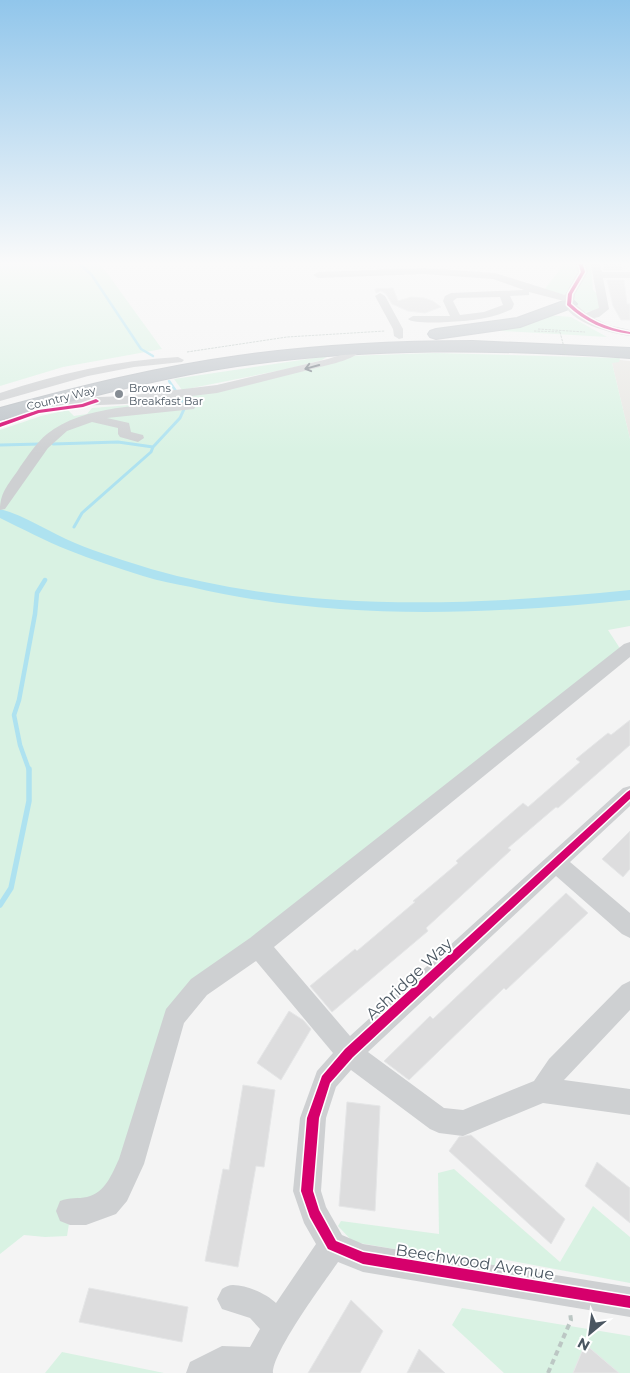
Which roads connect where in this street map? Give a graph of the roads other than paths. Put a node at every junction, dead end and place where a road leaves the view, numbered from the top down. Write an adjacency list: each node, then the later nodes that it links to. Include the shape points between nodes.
1 (396, 326): 6 (street)
2 (489, 326): 5 (highway)
3 (603, 326): 4 (street)
4 (630, 333)
5 (425, 335): 6 (highway, Country Way); 7 (highway, Country Way)
6 (399, 336): 10 (highway, Country Way, via 318,341 178,360)
7 (630, 343)
8 (357, 349): 9 (highway, Country Way, via 499,347); 11 (highway, Country Way, via 218,364); 11 (street, one-way to 11, via 347,356 295,371 217,389 163,396)
9 (630, 353)
10 (1, 396)
11 (33, 404): 13 (highway, Country Way)
12 (184, 406): 14 (street)
13 (0, 414)
14 (93, 418): 15 (street, via 124,426 124,434); 16 (street, via 62,429 52,437)
15 (138, 438)
16 (2, 504)
17 (629, 650): 21 (street)
18 (630, 794): 19 (street, Ashridge Way)
19 (555, 862): 20 (street); 23 (street, Ashridge Way)
20 (630, 927)
21 (258, 946): 23 (street); 26 (street, via 199,987 174,1017 131,1164 117,1191 106,1204 86,1211)
22 (630, 993): 24 (street, via 558,1068)
23 (349, 1053): 24 (street, via 439,1120 464,1123); 27 (street, Ashridge Way, via 326,1080 313,1118 306,1191)
24 (543, 1090): 25 (street)
25 (630, 1102)
26 (70, 1211)
27 (328, 1238): 29 (street, Beechwood Avenue, via 363,1258); 30 (street)
28 (232, 1299): 30 (street, via 259,1306)
29 (630, 1302)
30 (278, 1327): 31 (street)
31 (258, 1368): 32 (street, via 222,1361)
32 (201, 1373)

